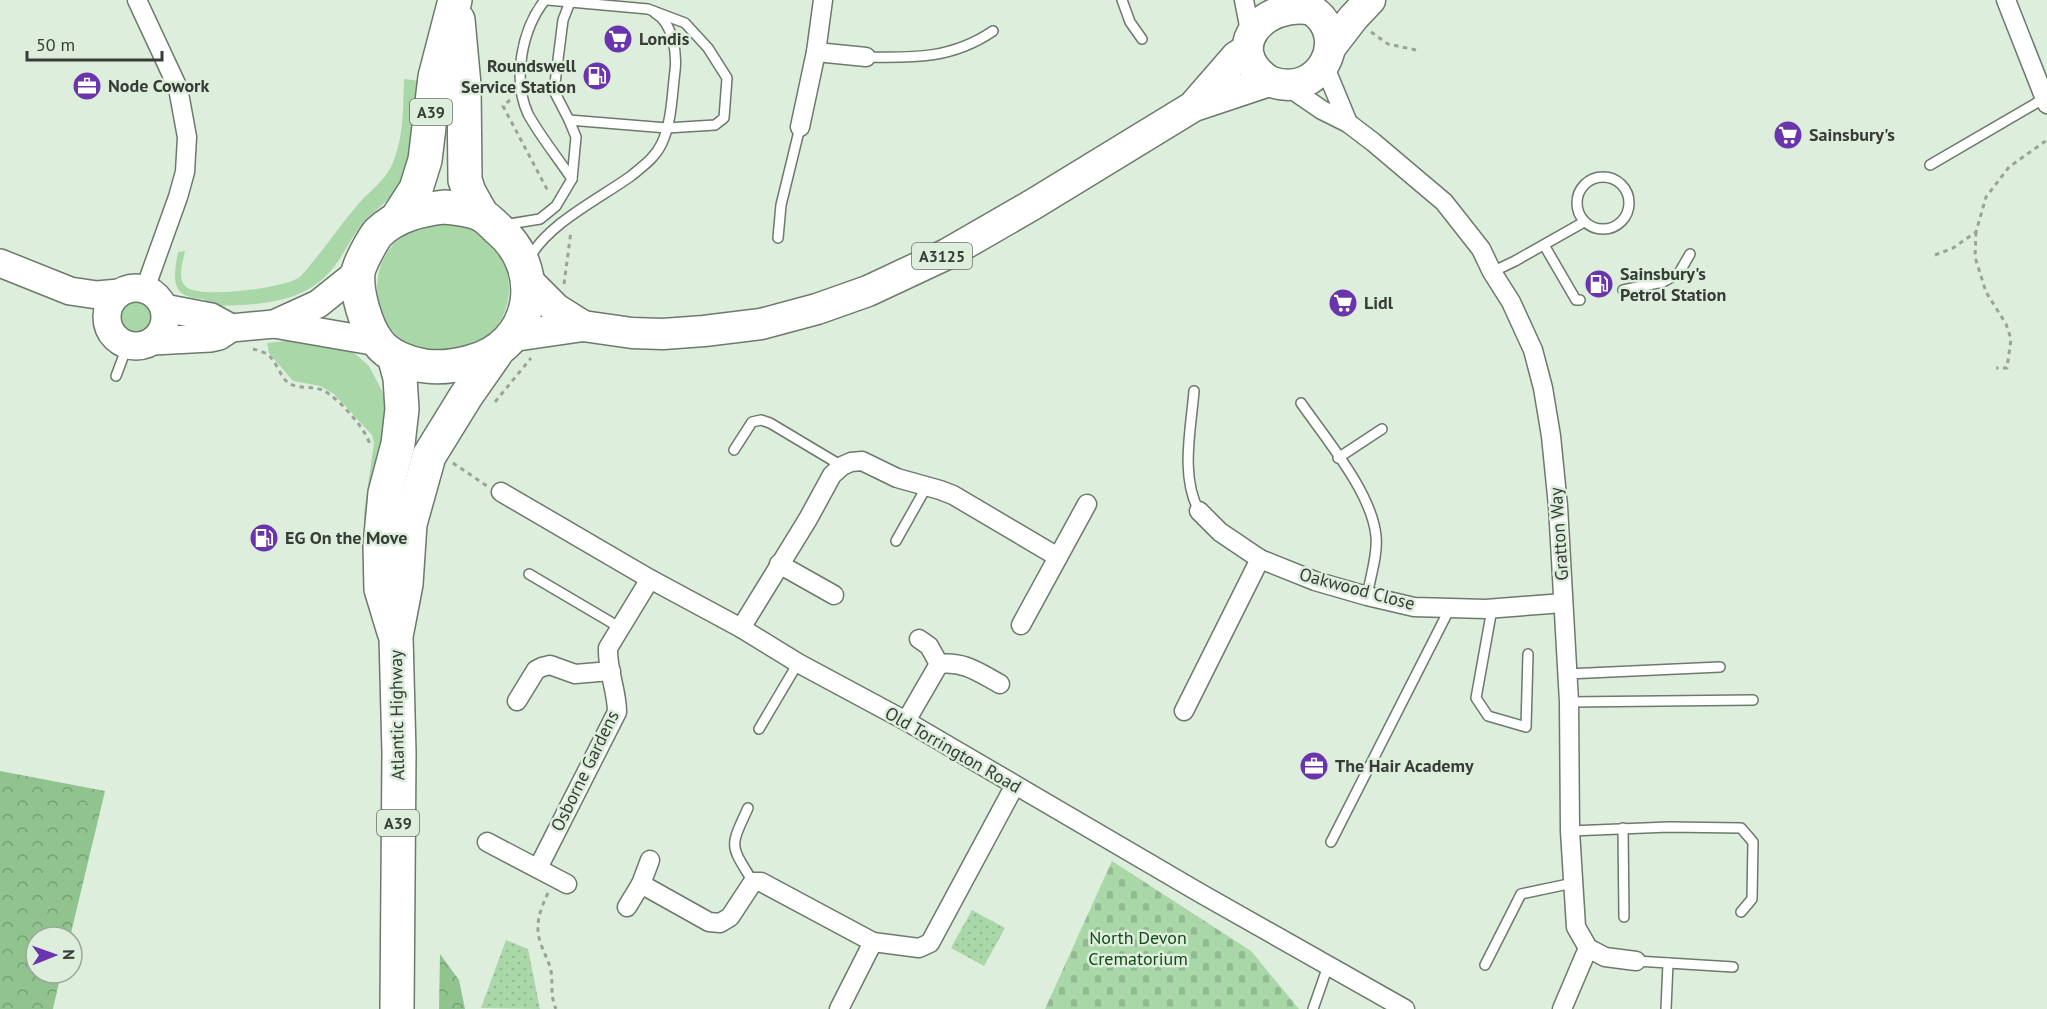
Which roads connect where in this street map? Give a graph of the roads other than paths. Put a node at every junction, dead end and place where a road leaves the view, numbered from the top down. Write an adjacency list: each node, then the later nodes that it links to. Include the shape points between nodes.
1 (137, 0): 39 (street, via 178,88 187,137 185,172)
2 (455, 0): 27 (highway, A39, via 435,77 425,160 416,189); 28 (highway, A39, via 464,85 465,180)
3 (547, 0): 9 (lane); 26 (lane, via 537,11 524,40 520,90 528,114)
4 (823, 0): 15 (street)
5 (1122, 0): 13 (lane)
6 (1244, 0): 14 (street)
7 (1370, 0): 16 (main road)
8 (2007, 0): 19 (street)
9 (570, 2): 11 (lane); 21 (lane, via 563,20 554,91)
10 (1299, 2): 14 (main road, via 1272,6 1260,14 1252,24); 16 (main road, via 1323,21 1329,34)
11 (648, 9): 24 (lane, via 660,16 672,37 676,61); 24 (lane, via 685,23 708,48 727,78 724,118 715,125)
12 (993, 31): 17 (lane, via 974,44 955,50 910,58)
13 (1142, 39)
14 (1248, 41): 18 (main road, via 1254,68); 20 (main road, A3125)
15 (816, 52): 17 (street); 23 (street)
16 (1327, 56): 18 (main road, via 1309,81); 22 (street)
17 (866, 57)
18 (1278, 84): 20 (main road, A3125); 22 (street, Gratton Way)
19 (2046, 101): 25 (lane)
20 (1194, 106): 42 (main road, A3125, via 947,254 868,291 760,324 704,332 632,333)
21 (569, 120): 24 (lane); 26 (lane, via 576,137)
22 (1348, 123): 35 (street, Gratton Way, via 1444,202 1481,249)
23 (800, 127): 30 (lane, via 781,205)
24 (667, 128): 36 (lane, via 650,161 548,232 533,252)
25 (1930, 165)
26 (572, 179): 28 (lane, via 556,206 540,219)
27 (396, 220): 28 (highway, via 444,207); 34 (highway, via 377,234)
28 (489, 220): 36 (highway, via 514,245)
29 (1584, 222): 29 (lane, via 1576,203 1584,184 1603,176 1621,184 1629,203 1621,222 1603,230); 31 (lane)
30 (778, 238)
31 (1544, 245): 35 (lane); 40 (lane, via 1576,300)
32 (1690, 254): 37 (lane, via 1679,273 1663,282)
33 (0, 263): 38 (main road)
34 (358, 272): 41 (main road, via 318,304); 46 (highway, via 365,319)
35 (1492, 272): 66 (street, Gratton Way, via 1512,302 1544,388)
36 (526, 274): 42 (main road, A3125, via 556,309); 45 (highway, via 525,312)
37 (1623, 290)
38 (70, 291): 39 (main road); 44 (main road)
39 (143, 296): 43 (main road); 44 (main road, via 164,326); 44 (main road, via 112,300 108,309 107,319)
40 (1580, 300)
41 (274, 324): 43 (main road); 46 (main road)
42 (583, 326): 45 (main road, A3125)
43 (234, 328): 44 (main road, via 210,338)
44 (130, 338): 47 (lane)
45 (514, 348): 46 (highway, via 450,367 425,366); 72 (highway, Atlantic Highway / A39, via 466,396 429,456 410,524)
46 (386, 349): 72 (highway, Atlantic Highway / A39, via 400,378 402,409 398,444 385,493 380,546 381,589)
47 (116, 376)
48 (1194, 391): 57 (lane, via 1189,475)
49 (1301, 403): 52 (lane)
50 (1383, 429): 52 (lane)
51 (734, 450): 53 (lane, via 752,422 761,420)
52 (1338, 458): 65 (lane, via 1362,492 1374,520 1376,539)
53 (842, 466): 54 (street, via 862,461 897,478); 61 (street, via 832,475)
54 (927, 486): 58 (lane); 59 (street, via 966,502)
55 (501, 492): 63 (street, Old Torrington Road)
56 (1087, 504): 59 (street)
57 (1199, 511): 60 (street, Oakwood Close, via 1220,532)
58 (896, 541)
59 (1058, 557): 69 (street)
60 (1260, 559): 65 (street, Oakwood Close); 84 (street)
61 (779, 564): 64 (street); 71 (street)
62 (529, 574): 70 (lane)
63 (650, 579): 70 (street, Osborne Gardens); 71 (street, Old Torrington Road)
64 (834, 595)
65 (1367, 596): 67 (street, Oakwood Close, via 1414,607)
66 (1563, 603): 68 (street, Oakwood Close); 79 (street, Gratton Way)
67 (1450, 608): 68 (street, Oakwood Close); 92 (lane)
68 (1492, 609): 74 (lane, via 1476,698 1488,716 1526,727)
69 (1021, 625)
70 (619, 627): 78 (street, Osborne Gardens, via 608,648)
71 (741, 628): 75 (street, Old Torrington Road)
72 (396, 636): 110 (highway, Atlantic Highway / A39)
73 (919, 639): 76 (street, via 929,646)
74 (1528, 654)
75 (798, 663): 85 (street, Old Torrington Road); 86 (lane)
76 (939, 664): 80 (street, via 964,665); 85 (street)
77 (1720, 668): 79 (lane)
78 (610, 671): 82 (street, via 575,674 550,665 542,667 536,670); 94 (street, Osborne Gardens, via 617,712)
79 (1567, 674): 83 (street, Gratton Way)
80 (1000, 684)
81 (1753, 700): 83 (lane)
82 (517, 701)
83 (1569, 702): 90 (street, Gratton Way)
84 (1184, 711)
85 (906, 721): 87 (street, Old Torrington Road)
86 (759, 729)
87 (1016, 785): 102 (street, via 930,943 919,948); 107 (street, Old Torrington Road)
88 (748, 808): 96 (lane, via 733,847)
89 (1623, 828): 90 (lane); 100 (lane, via 1741,828 1753,842 1752,898); 101 (lane)
90 (1570, 831): 97 (street, Gratton Way)
91 (487, 842): 94 (street)
92 (1331, 842)
93 (650, 860): 98 (street)
94 (538, 868): 95 (street)
95 (561, 881)
96 (757, 882): 98 (street, via 730,917 720,923 709,922); 102 (street)
97 (1573, 883): 103 (street, Gratton Way, via 1576,927); 106 (lane, via 1521,894)
98 (642, 884): 99 (street)
99 (627, 907)
100 (1741, 912)
101 (1624, 916)
102 (873, 942): 111 (street)
103 (1588, 948): 104 (street, via 1605,957); 114 (street)
104 (1636, 961): 105 (lane)
105 (1668, 963): 108 (lane); 115 (lane)
106 (1485, 964)
107 (1328, 966): 109 (street, Old Torrington Road); 112 (lane)
108 (1733, 967)
109 (1382, 1004): 113 (street, Old Torrington Road)
110 (397, 1009)
111 (839, 1009)
112 (1313, 1009)
113 (1405, 1009)
114 (1562, 1009)
115 (1666, 1009)

